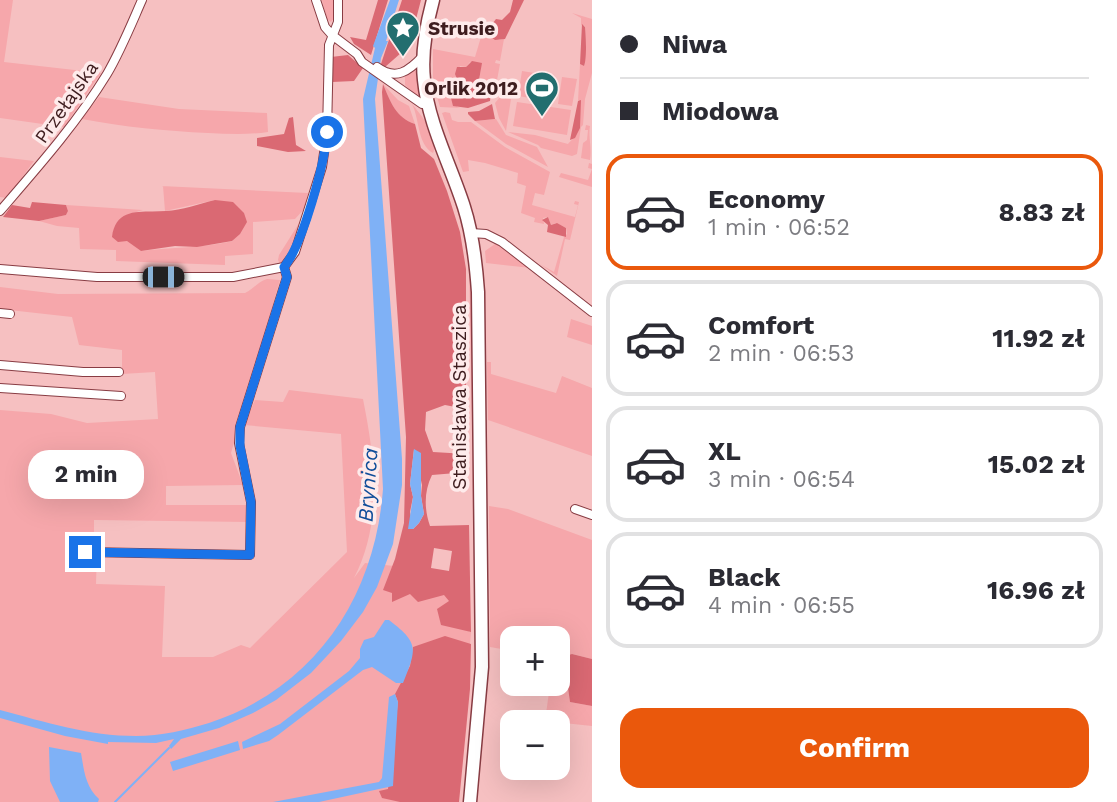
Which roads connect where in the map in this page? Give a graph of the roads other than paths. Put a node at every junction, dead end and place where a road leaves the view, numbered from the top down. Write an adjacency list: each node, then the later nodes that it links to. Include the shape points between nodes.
1 (142, 0): 9 (street, Przełajska, via 99,85)
2 (316, 0): 5 (street)
3 (338, 0): 5 (street, via 338,22)
4 (433, 0): 6 (main road, Stanisława Staszica)
5 (332, 35): 7 (street); 11 (street, via 322,167 295,252)
6 (423, 56): 7 (street, via 402,73); 8 (main road, Stanisława Staszica)
7 (383, 74): 8 (street, via 422,104)
8 (429, 104): 10 (main road, Stanisława Staszica)
9 (0, 211)
10 (471, 233): 13 (street, via 502,242); 23 (main road, Stanisława Staszica, via 478,292 482,667)
11 (284, 267): 12 (street, via 233,277 97,277); 22 (street, via 287,277 240,427 251,502 250,555)
12 (0, 270)
13 (592, 312)
14 (0, 313): 15 (street)
15 (10, 314)
16 (0, 365): 17 (street)
17 (119, 372)
18 (0, 388): 19 (street)
19 (121, 396)
20 (575, 509): 21 (street)
21 (592, 515)
22 (85, 552)
23 (470, 802)

